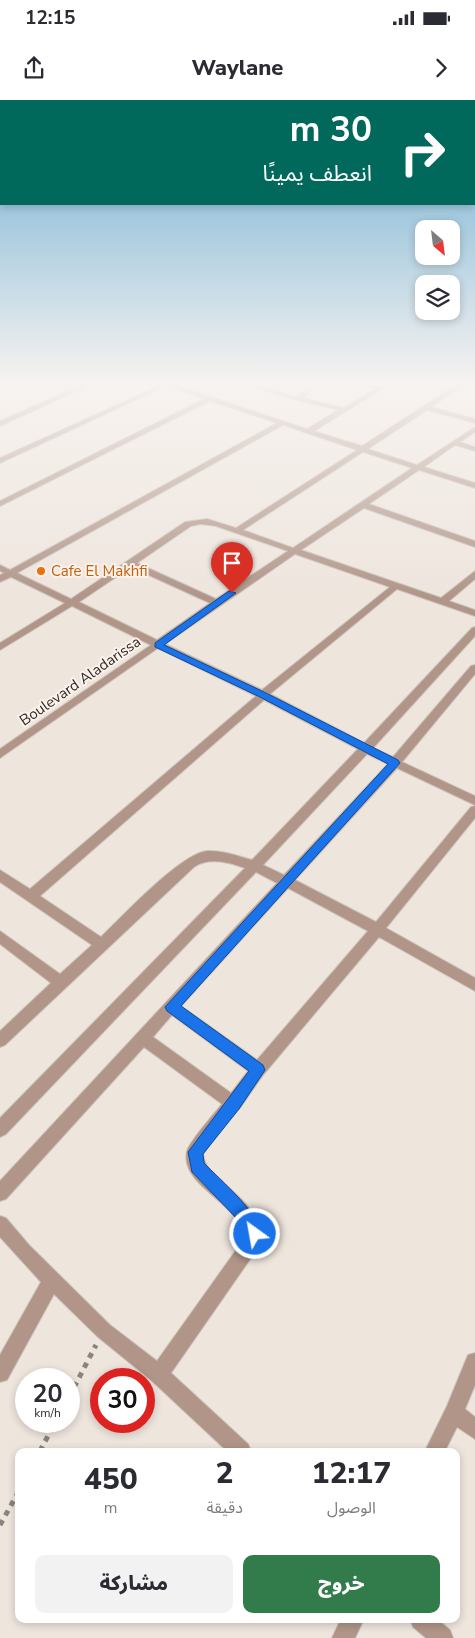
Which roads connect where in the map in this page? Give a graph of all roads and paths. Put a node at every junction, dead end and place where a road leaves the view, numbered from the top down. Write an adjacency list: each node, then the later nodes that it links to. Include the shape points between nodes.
1 (18, 453): 7 (street)
2 (102, 453): 10 (street)
3 (228, 453): 17 (street)
4 (355, 453): 12 (street)
5 (373, 453): 8 (street)
6 (441, 453): 8 (street, Boulevard Aladarissa)
7 (0, 461)
8 (419, 468): 9 (street); 11 (street, Boulevard Aladarissa)
9 (475, 486)
10 (0, 504)
11 (364, 505): 13 (street); 14 (street, Boulevard Aladarissa)
12 (237, 531): 14 (street); 15 (street, via 207,522 194,522)
13 (475, 544)
14 (293, 552): 20 (street); 23 (street, Boulevard Aladarissa)
15 (130, 564): 21 (street); 23 (street)
16 (0, 568): 17 (street)
17 (11, 573): 19 (street); 21 (street)
18 (475, 574): 22 (street)
19 (0, 579)
20 (396, 586): 22 (street); 30 (street)
21 (73, 602): 26 (street); 27 (street)
22 (443, 602): 24 (street)
23 (217, 603): 26 (street, Boulevard Aladarissa)
24 (475, 613)
25 (475, 630): 31 (street)
26 (158, 645): 30 (street); 32 (street, Boulevard Aladarissa)
27 (0, 647)
28 (475, 668): 29 (street)
29 (470, 681): 33 (street)
30 (263, 695): 31 (street); 39 (street)
31 (366, 749): 33 (street); 36 (street)
32 (0, 754)
33 (395, 763): 34 (street); 38 (street)
34 (475, 800)
35 (475, 810): 40 (street)
36 (254, 867): 38 (street); 42 (street, via 223,857 198,858); 50 (street)
37 (0, 875): 39 (street)
38 (285, 882): 40 (street); 45 (street)
39 (30, 897): 42 (street)
40 (378, 929): 44 (street); 48 (street)
41 (0, 937): 43 (street)
42 (100, 944): 43 (street)
43 (60, 982): 47 (street)
44 (475, 986)
45 (172, 1007): 46 (street); 48 (street)
46 (143, 1038): 49 (street); 51 (street)
47 (0, 1040)
48 (258, 1070): 49 (street)
49 (234, 1104): 57 (street, via 195,1152 195,1160 197,1167 254,1228 253,1242)
50 (0, 1129)
51 (0, 1193)
52 (0, 1224): 53 (street)
53 (52, 1280): 54 (street); 56 (street)
54 (104, 1331): 57 (street); 58 (path)
55 (475, 1362): 59 (street)
56 (0, 1373)
57 (159, 1374): 63 (street)
58 (80, 1376)
59 (454, 1413): 60 (street); 64 (street)
60 (475, 1429)
61 (50, 1433): 62 (path)
62 (42, 1448)
63 (237, 1448)
64 (436, 1448)
65 (15, 1498): 66 (path)
66 (0, 1526)
67 (351, 1623): 69 (street)
68 (425, 1623): 70 (street)
69 (343, 1638)
70 (442, 1638)

